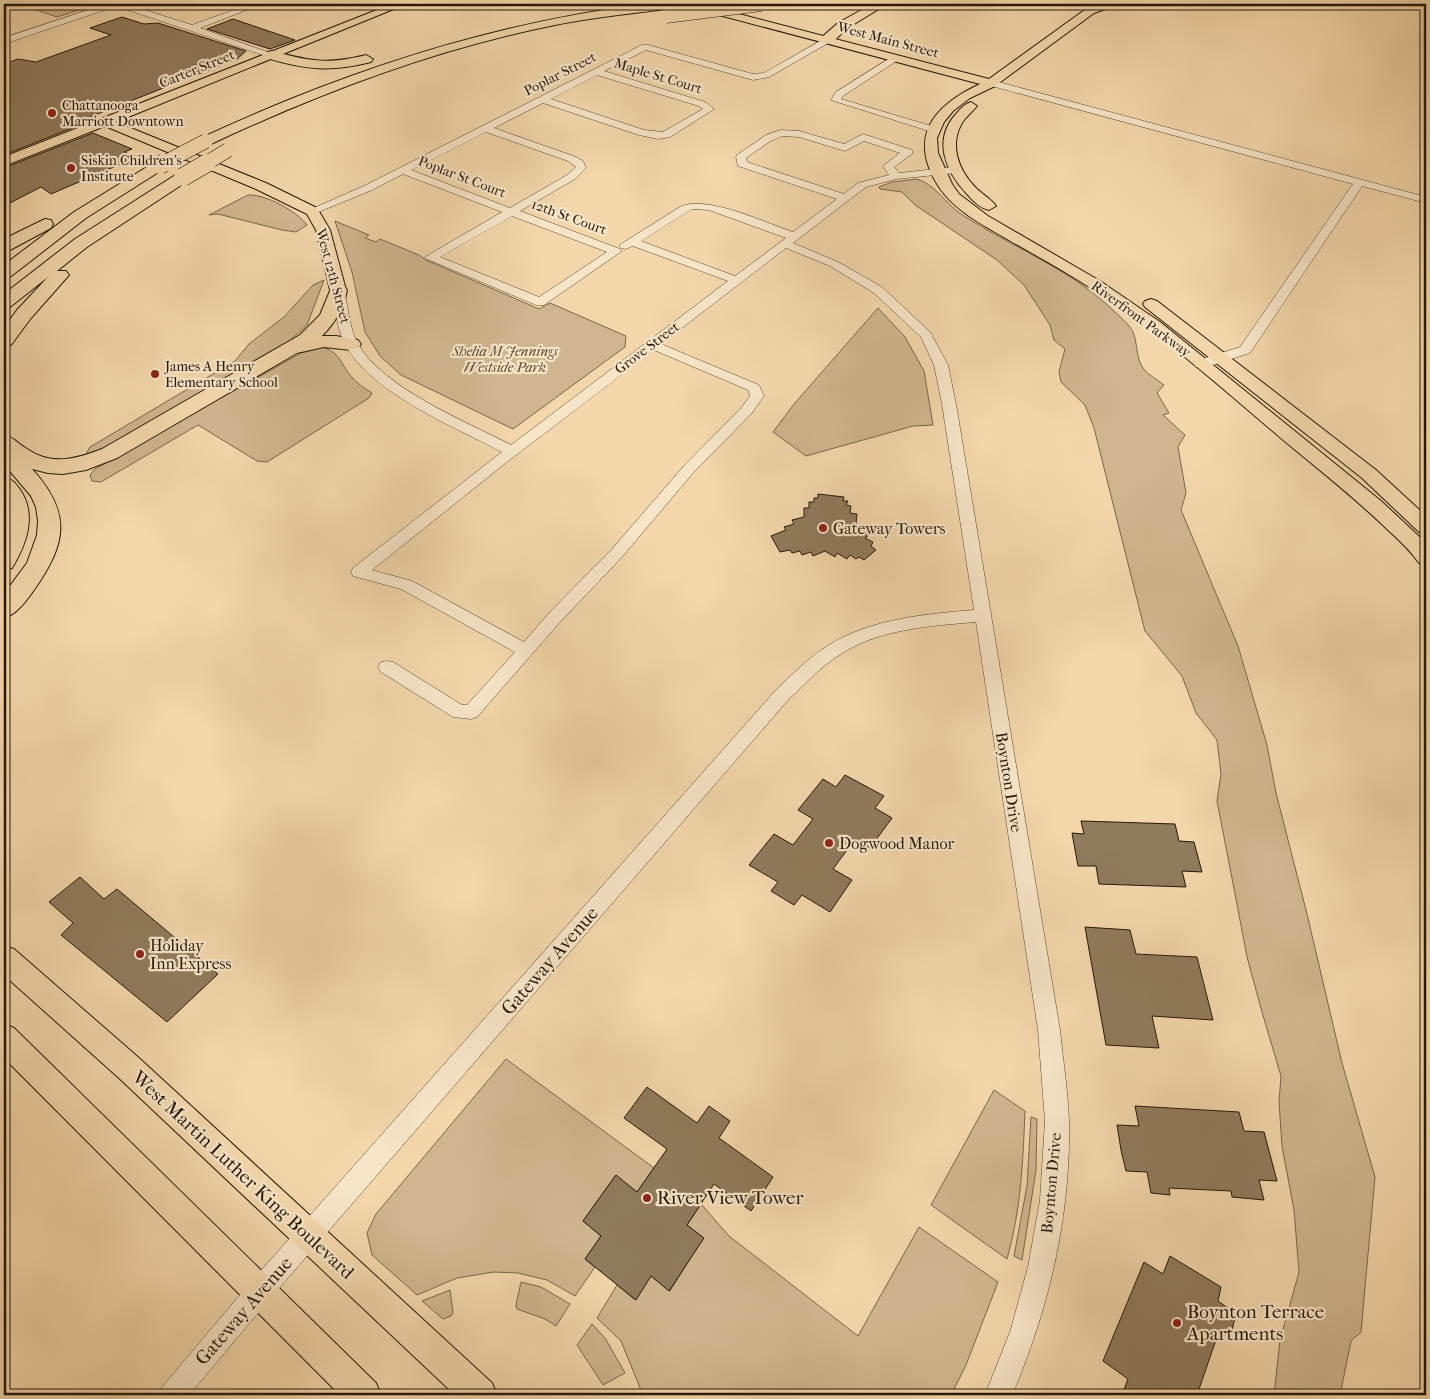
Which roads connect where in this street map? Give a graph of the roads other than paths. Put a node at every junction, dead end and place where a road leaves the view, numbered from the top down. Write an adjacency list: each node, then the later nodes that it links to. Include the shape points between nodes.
1 (113, 4): 15 (street)
2 (119, 4): 13 (street)
3 (258, 4): 13 (street)
4 (401, 4): 16 (main road, Carter Street)
5 (675, 4): 10 (highway)
6 (689, 4): 14 (main road, West Main Street)
7 (761, 4): 19 (highway, bridge, via 587,27 529,38)
8 (881, 4): 14 (highway, via 842,26)
9 (1110, 4): 11 (main road, Riverfront Parkway)
10 (646, 5): 12 (highway, via 564,11); 33 (highway, bridge, via 548,22 413,57 350,78 206,141)
11 (1092, 8): 21 (main road, Riverfront Parkway)
12 (497, 21)
13 (190, 28): 16 (street)
14 (827, 40): 18 (main road, West Main Street); 20 (street, Poplar Street, via 761,76 744,75 645,47)
15 (4, 41)
16 (272, 55): 17 (highway, via 302,65 321,67); 23 (main road, Carter Street)
17 (376, 55)
18 (895, 58): 21 (main road, West Main Street); 25 (street, via 839,94 836,100)
19 (439, 64)
20 (596, 72): 22 (street, Poplar Street); 22 (street, Maple St Court, via 702,104 709,109 666,135 658,136)
21 (991, 83): 25 (main road, Riverfront Parkway, via 966,95 950,108 938,120); 29 (main road, Riverfront Parkway, via 980,99 954,123 948,152); 32 (street)
22 (542, 99): 24 (street, Poplar Street)
23 (104, 122): 27 (main road, Carter Street); 37 (main road, West 12th Street, via 262,186)
24 (485, 128): 28 (street, Poplar Street); 38 (street, via 572,159 581,168)
25 (934, 130): 30 (main road, Riverfront Parkway, via 931,153)
26 (234, 147): 36 (highway, bridge)
27 (4, 162)
28 (402, 170): 37 (street, Poplar Street); 38 (street, Poplar St Court)
29 (955, 170): 30 (street, Grove Street); 46 (main road, Riverfront Parkway, via 965,185 988,206)
30 (938, 172): 31 (street, Grove Street); 56 (main road, Riverfront Parkway, via 954,198 983,219 1095,284 1154,325)
31 (896, 176): 34 (street, Grove Street, via 862,185); 34 (street, via 888,166 908,152 863,137 845,148 794,133 783,133 774,135 741,157 742,164 752,169)
32 (1359, 182): 35 (street); 55 (street, via 1245,350)
33 (127, 184): 41 (highway, via 88,200); 44 (highway)
34 (846, 198): 39 (street, Grove Street)
35 (1426, 200)
36 (132, 208): 43 (highway); 51 (highway, via 110,233 47,287)
37 (312, 211): 47 (main road, West 12th Street, via 323,230)
38 (511, 212): 42 (street, 12th St Court); 42 (street, 12th St Court, via 431,257 540,302)
39 (790, 240): 40 (street, Boynton Drive, via 710,207 700,206 684,209); 45 (street, Grove Street); 65 (street, Boynton Drive, via 878,290 926,334 942,365)
40 (632, 242): 42 (street, Boynton Drive); 45 (street)
41 (4, 246)
42 (616, 251)
43 (41, 272): 49 (highway); 50 (highway)
44 (4, 273)
45 (738, 281): 53 (street, Grove Street)
46 (1120, 283)
47 (338, 290): 52 (street, West 12th Street); 54 (highway, via 334,307 323,324)
48 (1135, 294): 55 (main road, Riverfront Parkway)
49 (4, 303)
50 (4, 315)
51 (4, 341)
52 (351, 344): 54 (highway, via 331,339); 59 (street, West 12th Street, via 364,362 388,384)
53 (652, 344): 59 (street, Grove Street); 66 (street, via 754,388 757,396)
54 (288, 351): 57 (highway, via 126,445 90,462 60,467 39,465 23,458)
55 (1220, 358): 56 (street); 61 (main road, Riverfront Parkway, via 1369,474)
56 (1201, 364): 62 (main road, Riverfront Parkway, via 1374,505)
57 (4, 441)
58 (4, 451): 64 (highway, via 43,498 50,519 41,557 20,591)
59 (512, 451): 66 (street, Grove Street, via 359,572 406,586)
60 (4, 484): 63 (highway, via 16,501 18,519)
61 (1426, 527)
62 (1426, 558)
63 (4, 562)
64 (4, 609)
65 (983, 615): 70 (street, Gateway Avenue, via 924,620 876,632 840,646 814,665 782,695); 75 (street, Boynton Drive, via 1049,1030 1057,1130 1051,1220 1031,1308)
66 (526, 651): 67 (street, via 471,712 459,712)
67 (387, 667)
68 (4, 958): 70 (main road, West Martin Luther King Boulevard)
69 (4, 1038): 71 (main road)
70 (310, 1235): 71 (street, Gateway Avenue); 74 (main road, West Martin Luther King Boulevard)
71 (259, 1292): 72 (street, Gateway Avenue); 73 (main road)
72 (172, 1395)
73 (364, 1395)
74 (480, 1395)
75 (998, 1395)

